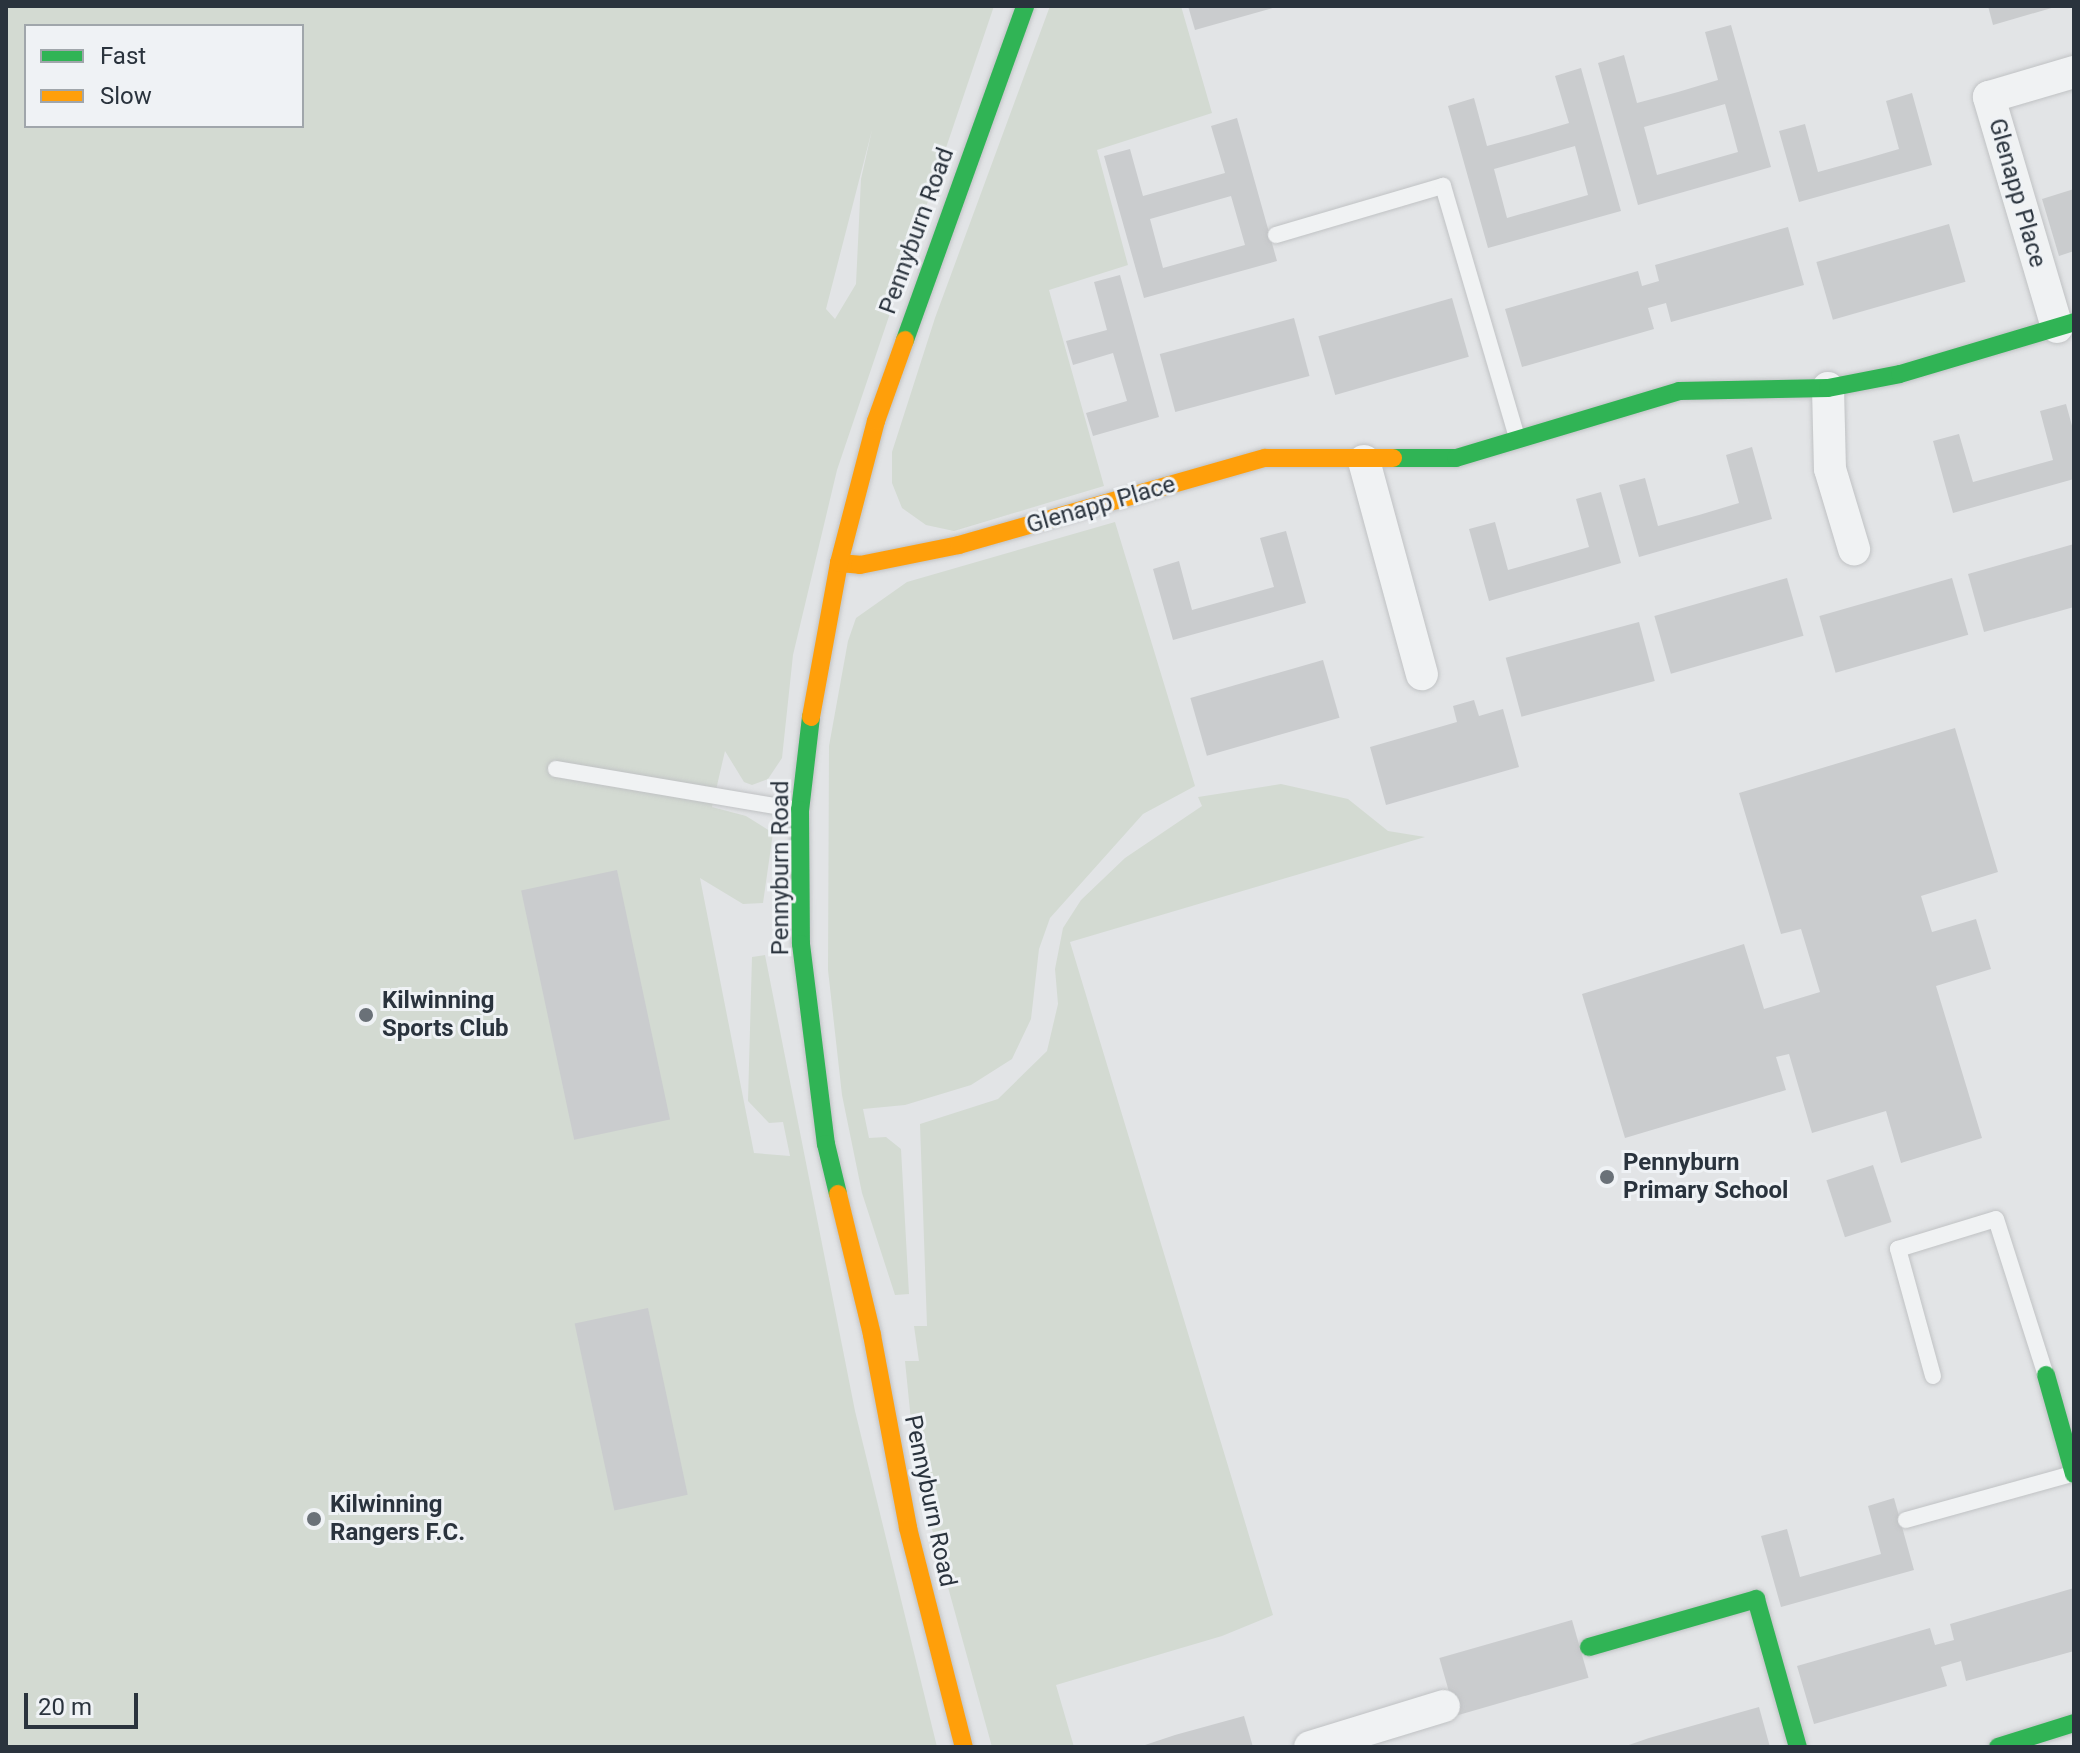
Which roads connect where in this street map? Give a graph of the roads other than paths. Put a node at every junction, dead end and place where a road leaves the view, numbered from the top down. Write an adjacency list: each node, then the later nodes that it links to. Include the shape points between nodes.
1 (1025, 6): 9 (street, Pennyburn Road, via 876,421)
2 (2074, 72): 4 (street, Glenapp Place, via 1989,97)
3 (1276, 235): 6 (lane, via 1443,186)
4 (2066, 325): 5 (street, Glenapp Place, via 1900,374)
5 (1828, 388): 6 (street, Glenapp Place, via 1679,391); 8 (street, via 1830,469)
6 (1517, 440): 7 (street, Glenapp Place, via 1456,458)
7 (1364, 461): 9 (street, Glenapp Place, via 1316,455 1265,458 959,545 860,565); 10 (street)
8 (1854, 549)
9 (839, 563): 12 (street, Pennyburn Road, via 813,698)
10 (1422, 674)
11 (556, 769): 12 (lane)
12 (800, 810): 20 (street, Pennyburn Road, via 801,944 826,1144 872,1335 908,1528)
13 (2046, 1375): 14 (lane, via 1996,1219 1898,1249); 15 (street)
14 (1933, 1376)
15 (2074, 1473): 16 (lane)
16 (1906, 1520)
17 (1589, 1647): 22 (street, via 1756,1599)
18 (1444, 1706): 21 (street)
19 (2074, 1723): 23 (street)
20 (964, 1747)
21 (1310, 1747)
22 (1798, 1747)
23 (1998, 1747)

